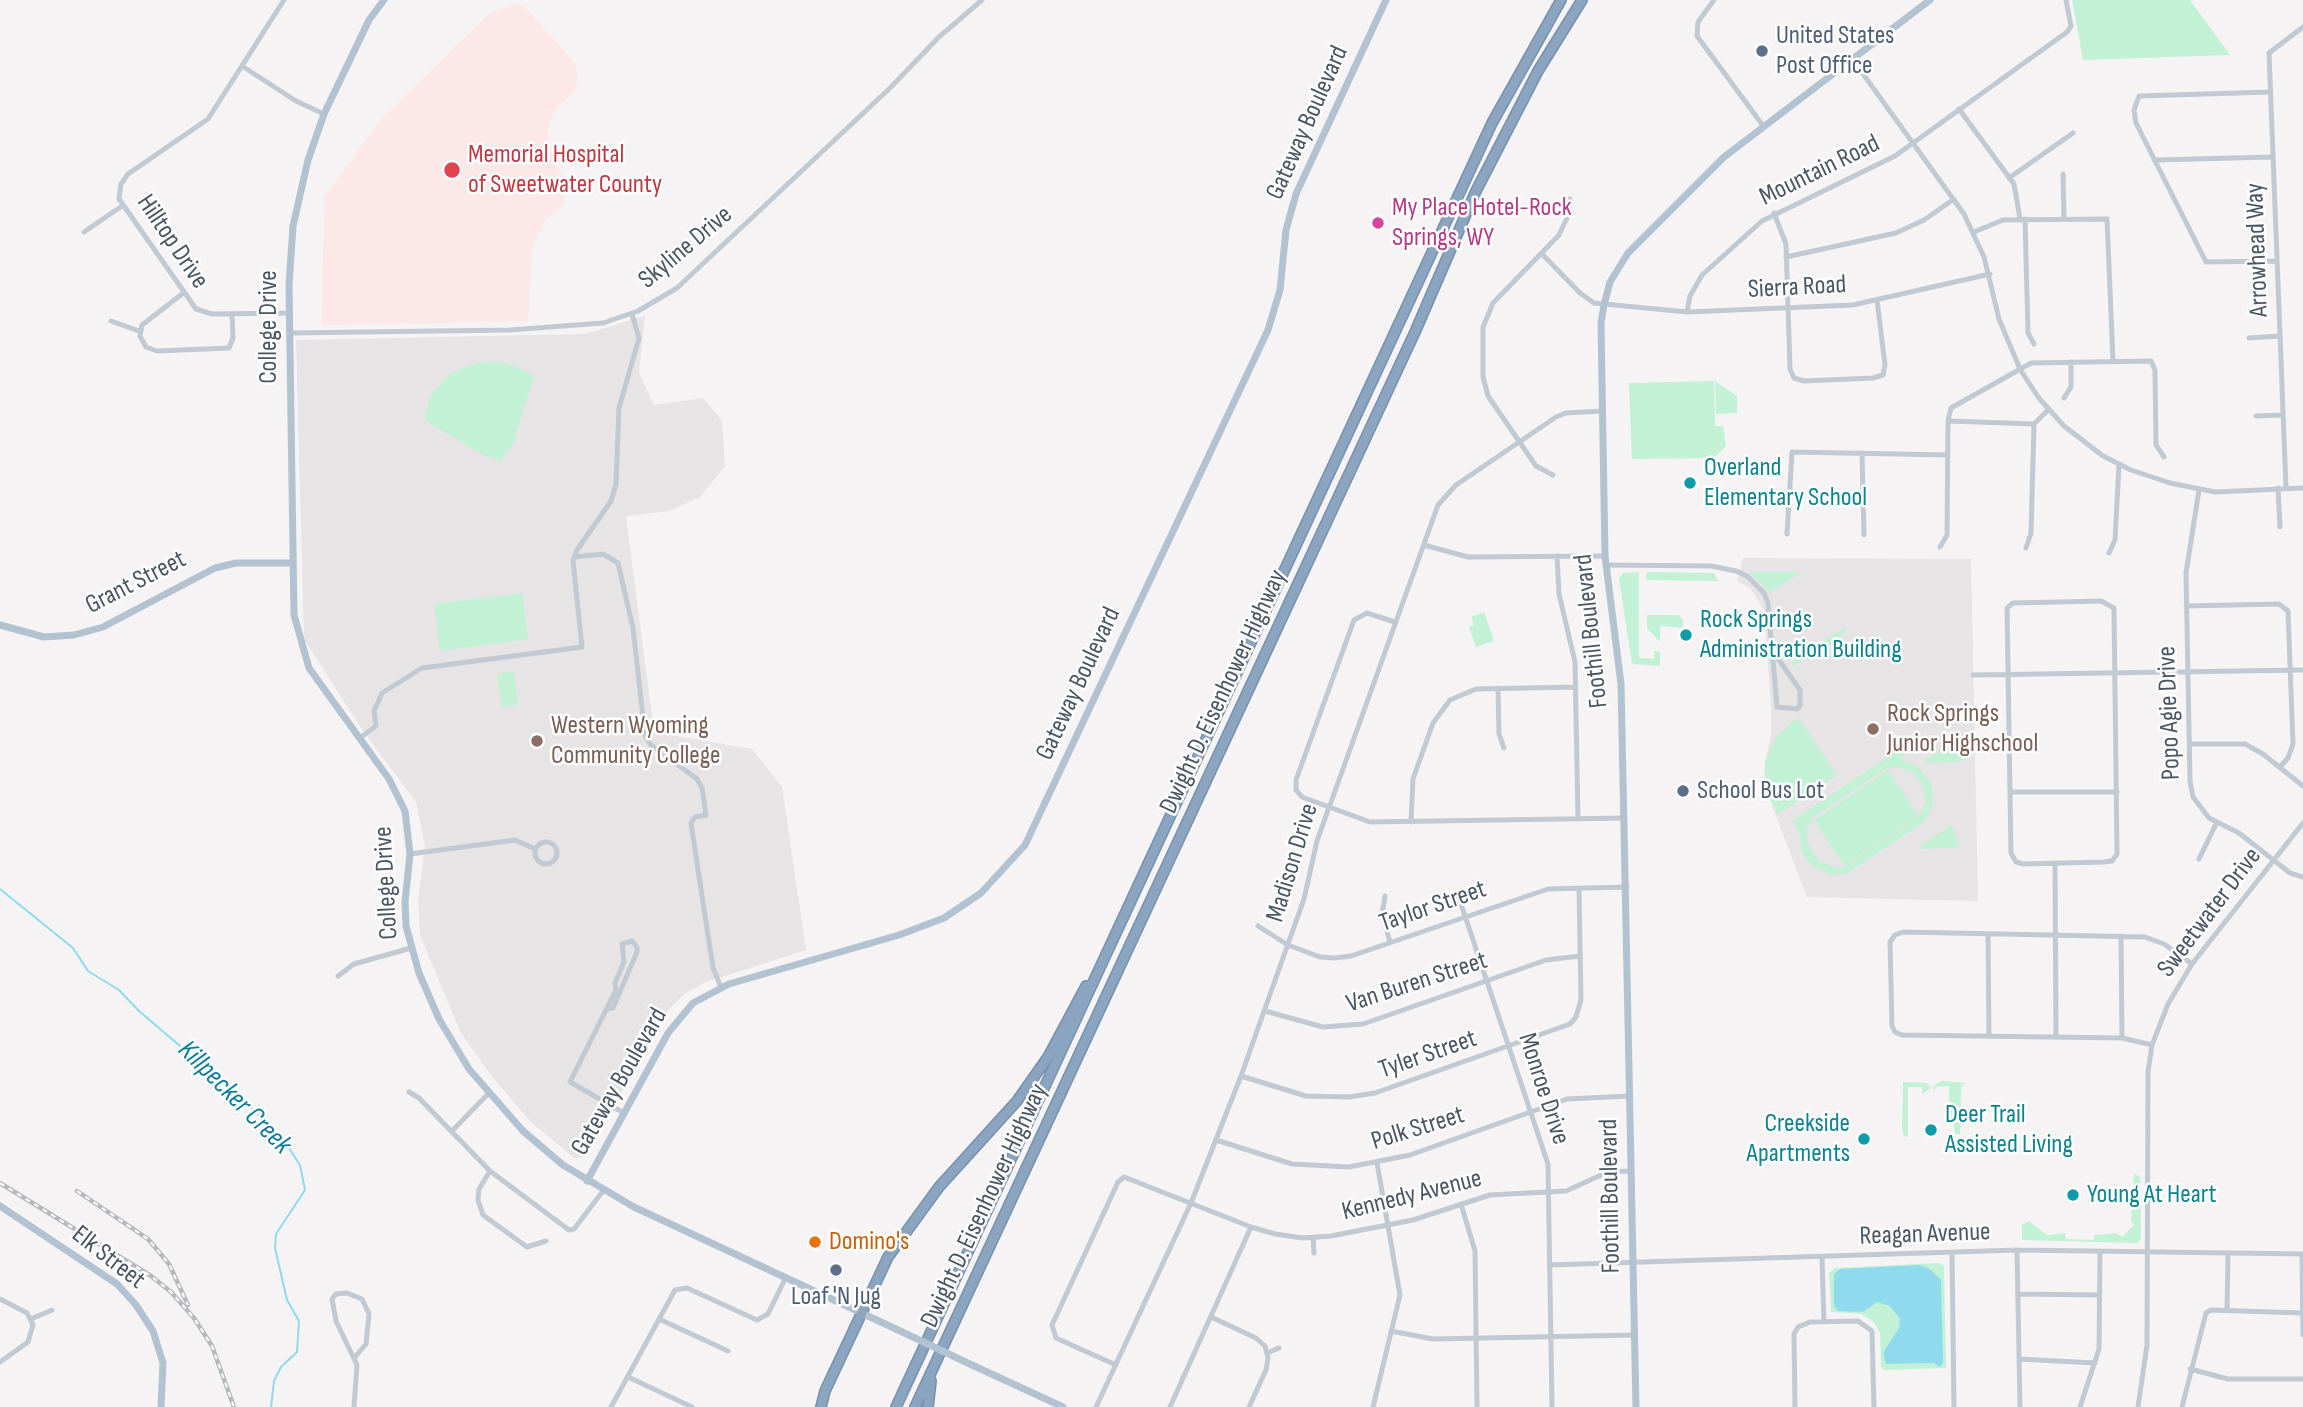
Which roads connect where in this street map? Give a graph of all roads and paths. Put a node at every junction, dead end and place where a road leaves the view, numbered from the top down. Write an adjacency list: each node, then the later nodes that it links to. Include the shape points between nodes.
1 (284, 0): 12 (street, Hilltop Drive)
2 (384, 0): 15 (main road, College Drive, via 369,20)
3 (982, 0): 42 (street, Skyline Drive, via 677,288)
4 (1386, 0): 129 (main road, Gateway Boulevard, via 1296,194 1286,230 1280,290 1268,330 1025,845 990,886 943,918)
5 (1561, 0): 116 (highway, Dwight D. Eisenhower Highway, via 1492,123)
6 (1583, 0): 194 (highway, Dwight D. Eisenhower Highway, via 1538,71 1476,191 1415,332)
7 (1714, 0): 16 (street, via 1698,22 1697,36)
8 (1930, 0): 11 (main road, Foothill Boulevard)
9 (2066, 0): 14 (street, Mountain Road, via 2069,29)
10 (2303, 27): 13 (street, Arrowhead Way, via 2269,54)
11 (1853, 60): 16 (main road, Foothill Boulevard); 18 (street)
12 (242, 66): 15 (street); 25 (street, Hilltop Drive, via 208,119 128,174 119,192)
13 (2271, 92): 19 (street, Arrowhead Way); 20 (street, via 2139,96 2136,123)
14 (1959, 109): 18 (street, Mountain Road); 22 (street)
15 (324, 114): 40 (main road, College Drive, via 293,226)
16 (1764, 127): 37 (main road, Foothill Boulevard, via 1724,158 1628,253 1610,282)
17 (2073, 133): 22 (street)
18 (1914, 142): 24 (street); 26 (street, Mountain Road, via 1883,164)
19 (2273, 157): 20 (street); 33 (street, Arrowhead Way)
20 (2154, 160): 33 (street, via 2206,262)
21 (2063, 174): 27 (street)
22 (2009, 178): 28 (street)
23 (1570, 199): 31 (street, via 1564,226)
24 (1954, 199): 30 (street); 32 (street, via 1896,233)
25 (122, 206): 29 (street); 35 (street, Hilltop Drive)
26 (1774, 213): 32 (street, via 1784,236); 39 (street, Mountain Road, via 1702,275)
27 (2064, 218): 28 (street); 49 (street, via 2108,219)
28 (2023, 219): 30 (street, via 1994,222); 48 (street, via 2028,333)
29 (84, 232)
30 (1974, 232): 34 (street)
31 (1542, 254): 37 (street, via 1580,293); 59 (street, via 1493,303 1483,327 1485,386)
32 (1786, 257): 38 (street)
33 (2277, 261): 46 (street, Arrowhead Way)
34 (1990, 274): 36 (street, Sierra Road); 51 (street, via 2000,318)
35 (182, 294): 41 (street, Hilltop Drive, via 196,309); 44 (street, via 146,320)
36 (1877, 300): 38 (street, Sierra Road); 38 (street, via 1885,370 1873,378 1794,378)
37 (1604, 305): 39 (street, Sierra Road); 54 (main road, Foothill Boulevard)
38 (1788, 309): 39 (street, Sierra Road)
39 (1687, 312)
40 (290, 313): 41 (street, Hilltop Drive); 45 (main road, College Drive)
41 (232, 314): 44 (street, via 232,344 223,349 151,350 141,342)
42 (632, 314): 45 (street, Skyline Drive, via 585,325 510,330); 78 (street, via 639,338 619,408 616,484 605,512)
43 (111, 321): 44 (street)
44 (139, 331)
45 (289, 333): 79 (main road, College Drive)
46 (2280, 336): 47 (street); 55 (street, Arrowhead Way)
47 (2249, 338)
48 (2034, 344)
49 (2113, 361): 50 (street); 62 (street, via 2153,363 2157,445)
50 (2071, 362): 51 (street, via 2036,363); 52 (street, via 2071,387)
51 (2020, 369): 53 (street); 57 (street, via 1955,405)
52 (2063, 398)
53 (2048, 410): 58 (street); 63 (street, via 2086,445)
54 (1602, 411): 59 (street, Madison Drive, via 1566,413); 77 (main road, Foothill Boulevard)
55 (2283, 415): 56 (street); 66 (street, Arrowhead Way)
56 (2256, 416)
57 (1948, 421): 58 (street); 61 (street)
58 (2034, 424): 74 (street, via 2031,533)
59 (1519, 443): 64 (street, via 1536,466); 72 (street, Madison Drive, via 1449,491 1438,505)
60 (1862, 453): 61 (street); 70 (street, via 1792,452); 71 (street)
61 (1948, 455): 73 (street, via 1947,535)
62 (2164, 457)
63 (2119, 464): 68 (street); 75 (street, via 2115,540)
64 (1553, 475)
65 (2278, 488): 66 (street); 68 (street); 69 (street)
66 (2286, 488): 67 (street)
67 (2303, 488)
68 (2199, 490): 81 (street, Popo Agie Drive, via 2187,555)
69 (2280, 527)
70 (1787, 534)
71 (1864, 535)
72 (1424, 545): 76 (street, via 1458,556); 82 (street, Madison Drive)
73 (1940, 547)
74 (2026, 548)
75 (2109, 554)
76 (1557, 556): 77 (street); 91 (street)
77 (1605, 556): 80 (main road, Foothill Boulevard)
78 (574, 557): 93 (street, via 582,647 422,668 382,693 374,711 376,726); 129 (street, via 603,554 618,563 640,675 642,727 651,745 700,783 706,816 691,822 713,968)
79 (293, 562): 83 (main road, Grant Street, via 215,568 103,627 74,635 44,638); 93 (main road, College Drive, via 294,615 302,652 318,683)
80 (1605, 565): 84 (street, via 1711,566 1736,571 1756,585 1768,603); 101 (main road, Foothill Boulevard, via 1618,650)
81 (2186, 606): 85 (street, via 2279,604 2288,611); 88 (street, Popo Agie Drive)
82 (1395, 622): 100 (street, Madison Drive); 100 (street, via 1367,613 1353,620 1295,785 1302,797)
83 (0, 625)
84 (1772, 650): 84 (street, via 1777,707 1797,709 1801,690)
85 (2291, 670): 86 (street); 88 (street); 96 (street, via 2293,744)
86 (2303, 670)
87 (2116, 672): 88 (street); 90 (street); 90 (street, via 2111,605 2101,601 2013,603 2007,608); 99 (street)
88 (2188, 672): 94 (street, Popo Agie Drive)
89 (1973, 675): 90 (street)
90 (2007, 676): 98 (street)
91 (1576, 687): 92 (street); 102 (street)
92 (1498, 688): 95 (street, via 1499,734); 103 (street, via 1466,690 1438,713 1411,786)
93 (360, 738): 107 (main road, College Drive, via 399,797)
94 (2189, 744): 96 (street, via 2245,744); 104 (street, Popo Agie Drive, via 2193,797)
95 (1504, 748)
96 (2280, 767): 97 (street)
97 (2303, 786)
98 (2011, 792): 99 (street); 110 (street, via 2011,853 2016,862)
99 (2117, 792): 110 (street, via 2117,854 2112,861)
100 (1328, 809): 103 (street, via 1370,822); 123 (street, Madison Drive)
101 (1625, 818): 102 (street); 112 (main road, Foothill Boulevard)
102 (1578, 819): 103 (street)
103 (1411, 822)
104 (2217, 822): 108 (street); 109 (street, Popo Agie Drive, via 2239,833)
105 (2303, 823): 109 (street, Sweetwater Drive)
106 (535, 849): 106 (street, via 542,863 549,864 556,856 551,843 540,843); 107 (street, via 515,840)
107 (410, 854): 124 (main road, College Drive, via 405,902)
108 (2199, 859)
109 (2273, 861): 111 (street, Popo Agie Drive); 126 (street, Sweetwater Drive)
110 (2055, 863): 120 (street)
111 (2303, 877)
112 (1627, 887): 113 (street, Taylor Street); 140 (main road, Foothill Boulevard)
113 (1579, 888): 117 (street, Taylor Street, via 1548,889); 125 (street, Tyler Street)
114 (1458, 895): 117 (street, Monroe Drive)
115 (1385, 896): 122 (street, via 1382,915)
116 (1132, 901): 175 (highway, via 1048,1057 1017,1101 939,1187 888,1257); 202 (highway, Dwight D. Eisenhower Highway)
117 (1464, 916): 122 (street, Taylor Street); 128 (street, Monroe Drive)
118 (1258, 926): 123 (street, Taylor Street)
119 (1988, 934): 120 (street); 132 (street); 132 (street, via 1903,932 1891,942 1895,1032)
120 (2054, 934): 121 (street); 133 (street)
121 (2121, 936): 126 (street, via 2155,940); 134 (street)
122 (1390, 942): 123 (street, Taylor Street, via 1335,958)
123 (1288, 945): 131 (street, Madison Drive)
124 (411, 948): 127 (street, via 354,964); 139 (main road, College Drive, via 439,1019)
125 (1580, 956): 128 (street, Van Buren Street, via 1546,960); 136 (street, Tyler Street, via 1581,1000 1576,1017 1561,1029)
126 (2192, 964): 135 (street, Sweetwater Drive, via 2168,1004)
127 (338, 976)
128 (1487, 982): 131 (street, Van Buren Street, via 1352,1026 1303,1024); 136 (street, Monroe Drive)
129 (722, 987): 142 (main road, Gateway Boulevard, via 681,1014)
130 (607, 1009): 130 (street, via 613,1008 637,952 632,941 621,947 624,962); 142 (street, via 570,1082)
131 (1265, 1011): 137 (street, Madison Drive)
132 (1989, 1036): 133 (street)
133 (2056, 1037): 134 (street)
134 (2122, 1038): 135 (street)
135 (2152, 1045): 160 (street, Sweetwater Drive, via 2148,1072)
136 (1509, 1047): 137 (street, Tyler Street, via 1375,1093 1349,1097 1295,1094); 141 (street, Monroe Drive)
137 (1241, 1076): 144 (street, Madison Drive)
138 (409, 1092): 143 (street)
139 (488, 1094): 143 (street); 148 (main road, College Drive, via 542,1148)
140 (1630, 1096): 141 (street, Polk Street, via 1584,1096); 147 (main road, Foothill Boulevard)
141 (1532, 1112): 145 (street, Polk Street); 150 (street, Monroe Drive, via 1548,1164)
142 (624, 1113): 148 (main road, Gateway Boulevard)
143 (452, 1131): 146 (street)
144 (1216, 1140): 145 (street, Polk Street, via 1292,1164); 151 (street, Madison Drive)
145 (1377, 1163): 154 (street)
146 (490, 1171): 149 (street, via 569,1230); 157 (street, via 479,1189 483,1216 527,1247)
147 (1631, 1171): 150 (street, Kennedy Avenue, via 1608,1172 1577,1188); 166 (main road, Foothill Boulevard)
148 (587, 1181): 149 (main road, College Drive)
149 (603, 1191): 168 (main road, College Drive)
150 (1549, 1192): 152 (street, Kennedy Avenue, via 1506,1192); 167 (street, Monroe Drive)
151 (1191, 1203): 155 (street, Kennedy Avenue); 192 (street, Madison Drive); 192 (street, Kennedy Avenue, via 1124,1177 1118,1182 1052,1325 1056,1338)
152 (1461, 1205): 154 (street, Kennedy Avenue); 184 (street, via 1475,1251)
153 (0, 1206): 197 (main road, Elk Street, via 117,1284 136,1305 153,1331 163,1363)
154 (1388, 1225): 156 (street, Kennedy Avenue); 180 (street, via 1400,1295)
155 (1251, 1227): 156 (street, Kennedy Avenue); 176 (street)
156 (1313, 1237): 161 (street)
157 (546, 1241)
158 (2017, 1251): 159 (street, Reagan Avenue); 163 (street, Reagan Avenue); 169 (street)
159 (2100, 1251): 160 (street, Reagan Avenue); 170 (street)
160 (2149, 1252): 162 (street, Reagan Avenue); 218 (street, Sweetwater Drive, via 2147,1345)
161 (1314, 1253)
162 (2228, 1253): 164 (street, Reagan Avenue); 173 (street)
163 (1952, 1254): 165 (street, Reagan Avenue); 215 (street)
164 (2302, 1254): 174 (street)
165 (1822, 1258): 166 (street, Reagan Avenue); 179 (street)
166 (1633, 1263): 167 (street, Reagan Avenue); 181 (main road, Foothill Boulevard)
167 (1549, 1265): 183 (street, Monroe Drive)
168 (786, 1278): 175 (main road, College Drive); 178 (street, via 768,1314 757,1320 680,1287)
169 (2018, 1294): 170 (street); 189 (street)
170 (2099, 1295): 191 (street)
171 (0, 1299): 177 (street)
172 (51, 1310): 177 (street)
173 (2227, 1311): 174 (street); 193 (street, via 2206,1313)
174 (2302, 1312): 182 (street)
175 (863, 1313): 201 (highway); 205 (main road, College Drive, bridge)
176 (1211, 1317): 187 (street, via 1256,1338); 207 (street)
177 (31, 1318): 190 (street, via 28,1342)
178 (659, 1320): 186 (street); 195 (street)
179 (1824, 1322): 213 (street, via 1801,1324 1794,1339); 214 (street, via 1864,1323 1873,1337)
180 (1391, 1331): 184 (street, via 1433,1339); 209 (street)
181 (1635, 1335): 183 (street); 212 (main road, Foothill Boulevard)
182 (2303, 1335)
183 (1550, 1337): 184 (street); 211 (street, Monroe Drive)
184 (1476, 1338): 210 (street)
185 (1279, 1348): 187 (street)
186 (728, 1351)
187 (1267, 1353): 208 (street, via 1266,1370)
188 (355, 1357): 188 (street, via 366,1344 369,1314 362,1299 336,1294 332,1299 335,1321); 198 (street)
189 (2019, 1360): 191 (street); 216 (street)
190 (0, 1362)
191 (2095, 1363): 217 (street)
192 (1116, 1365): 206 (street, Madison Drive)
193 (2190, 1369): 196 (street, via 2228,1379); 219 (street)
194 (932, 1371): 203 (highway, Dwight D. Eisenhower Highway); 204 (highway)
195 (628, 1377): 199 (street); 200 (street)
196 (2303, 1379)
197 (161, 1407)
198 (354, 1407)
199 (611, 1407)
200 (692, 1407)
201 (821, 1407)
202 (896, 1407)
203 (915, 1407)
204 (928, 1407)
205 (1063, 1407)
206 (1096, 1407)
207 (1170, 1407)
208 (1249, 1407)
209 (1373, 1407)
210 (1478, 1407)
211 (1552, 1407)
212 (1636, 1407)
213 (1795, 1407)
214 (1874, 1407)
215 (1954, 1407)
216 (2020, 1407)
217 (2080, 1407)
218 (2138, 1407)
219 (2182, 1407)

